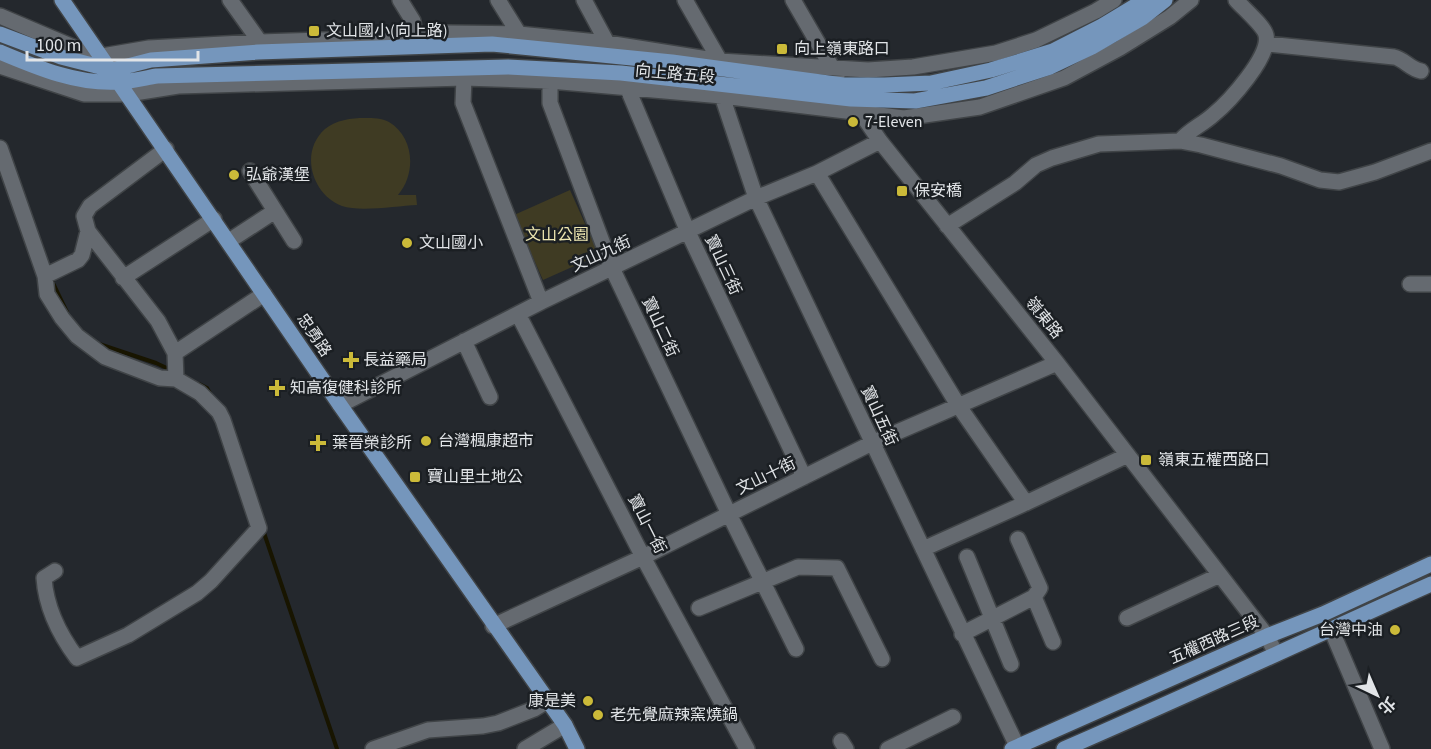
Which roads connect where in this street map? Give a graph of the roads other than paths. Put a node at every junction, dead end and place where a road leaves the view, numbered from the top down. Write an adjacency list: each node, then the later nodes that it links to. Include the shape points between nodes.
1 (62, 0): 20 (main road, 忠勇路)
2 (230, 0): 17 (street)
3 (400, 0): 16 (street, via 413,21)
4 (498, 0): 15 (street)
5 (584, 0): 22 (street, 寶山三街)
6 (685, 0): 21 (street)
7 (793, 0): 24 (street, 嶺東路)
8 (1114, 0): 24 (street, 向上路五段, via 1036,40 996,53 912,67)
9 (1145, 0): 29 (main road, 向上路五段, via 1053,51 992,70 931,83)
10 (1165, 0): 31 (main road, 向上路五段, via 1092,47 1050,67 997,84 915,101)
11 (1191, 0): 32 (street, 向上路五段, via 1120,48 1064,78 980,107 904,118)
12 (1236, 0): 18 (street, via 1266,33)
13 (2, 15): 20 (street)
14 (0, 34): 28 (main road)
15 (519, 34): 16 (street, 向上路五段, via 449,33); 22 (street, 向上路五段)
16 (415, 37): 17 (street, 向上路五段)
17 (260, 42): 20 (street, 向上路五段, via 149,48)
18 (1267, 45): 25 (street, via 1394,57); 34 (street, via 1245,84)
19 (0, 52): 28 (main road, via 65,76)
20 (102, 56): 28 (main road, 忠勇路)
21 (720, 61): 22 (street, 向上路五段); 24 (street, 向上路五段)
22 (617, 65): 27 (street, 向上路五段); 28 (main road, 向上路五段, via 157,76); 28 (main road, 向上路五段, via 492,44 258,52 151,60); 29 (main road, 向上路五段); 30 (street, 向上路五段); 31 (main road, 向上路五段); 45 (street, 寶山三街)
23 (0, 66): 28 (street, via 84,94)
24 (833, 69): 29 (street, 嶺東路)
25 (1421, 70)
26 (464, 78): 27 (street, 向上路五段); 28 (street, 向上路五段, via 178,86); 54 (street, via 463,103)
27 (549, 81): 48 (street, 寶山二街, via 550,103)
28 (120, 82): 36 (main road, 忠勇路)
29 (843, 85): 31 (street, 嶺東路)
30 (722, 96): 32 (street, 向上路五段); 40 (street, 寶山五街)
31 (851, 99): 32 (street, 嶺東路)
32 (861, 114): 33 (street, 嶺東路)
33 (880, 141): 39 (street, 文山九街); 44 (street, 嶺東路)
34 (1180, 141): 37 (street, via 1334,182 1359,178); 44 (street, via 1099,144 1052,158)
35 (0, 148): 49 (street)
36 (166, 149): 42 (main road, 忠勇路); 43 (street, via 90,206)
37 (1431, 151)
38 (250, 171): 41 (street)
39 (817, 173): 40 (street, 文山九街); 62 (street)
40 (756, 198): 45 (street, 文山九街); 63 (street, 寶山五街)
41 (275, 211): 46 (street); 47 (street)
42 (214, 219): 46 (main road, 忠勇路); 50 (street)
43 (86, 224): 49 (street, via 82,255); 50 (street)
44 (947, 226): 58 (street, 嶺東路)
45 (688, 232): 48 (street, 文山九街); 65 (street, 寶山三街)
46 (229, 241): 53 (main road, 忠勇路)
47 (294, 241)
48 (612, 268): 54 (street, 文山九街); 67 (street, 寶山二街)
49 (45, 276): 59 (street, via 47,294 77,336 105,357 160,378)
50 (123, 278): 57 (street, via 158,321)
51 (1410, 284): 52 (street)
52 (1431, 284)
53 (264, 294): 57 (street); 61 (main road, 忠勇路)
54 (541, 302): 55 (street, 文山九街)
55 (518, 314): 56 (street, 文山九街); 70 (street, 寶山一街)
56 (465, 341): 60 (street); 61 (street, 文山九街)
57 (175, 353): 59 (street)
58 (1057, 363): 62 (street, 文山十街); 64 (street, 嶺東路)
59 (176, 379): 73 (street, via 200,393 223,420 259,528 197,593 128,635 77,658 52,616 45,593 44,578)
60 (490, 397)
61 (340, 405): 81 (main road, 忠勇路)
62 (958, 405): 63 (street, 文山十街); 66 (street)
63 (872, 443): 65 (street, 文山十街); 69 (street, 寶山五街)
64 (1128, 454): 66 (street); 74 (street, 嶺東路)
65 (804, 477): 67 (street, 文山十街)
66 (1026, 503): 69 (street)
67 (729, 514): 70 (street, 文山十街); 75 (street, 寶山二街)
68 (1017, 539): 77 (street, via 1040,588)
69 (923, 549): 83 (street, 寶山五街)
70 (643, 557): 81 (street, 文山十街); 97 (street, 寶山一街)
71 (967, 557): 79 (street)
72 (1431, 564): 84 (main road, 五權西路三段)
73 (56, 571)
74 (1220, 574): 80 (street); 84 (street, 嶺東路)
75 (763, 580): 78 (street); 86 (street, 寶山二街); 88 (street, via 798,567 837,568)
76 (1431, 584): 82 (main road)
77 (1034, 597): 79 (street); 85 (street)
78 (699, 608)
79 (993, 618): 83 (street); 89 (street)
80 (1127, 618)
81 (493, 626): 90 (main road, 忠勇路)
82 (1331, 629): 87 (main road); 100 (street)
83 (962, 634): 93 (street, 寶山五街)
84 (1267, 636): 87 (street, 嶺東路); 93 (main road, 五權西路三段)
85 (1053, 642)
86 (796, 649)
87 (1276, 654): 99 (main road)
88 (882, 658)
89 (1011, 663)
90 (547, 701): 92 (main road, 忠勇路); 94 (street, via 498,723 428,730)
91 (953, 717): 98 (street)
92 (565, 726): 95 (street); 96 (main road, 忠勇路)
93 (1014, 747)
94 (373, 749)
95 (525, 749)
96 (578, 749)
97 (747, 749)
98 (888, 749)
99 (1064, 749)
100 (1382, 749)

